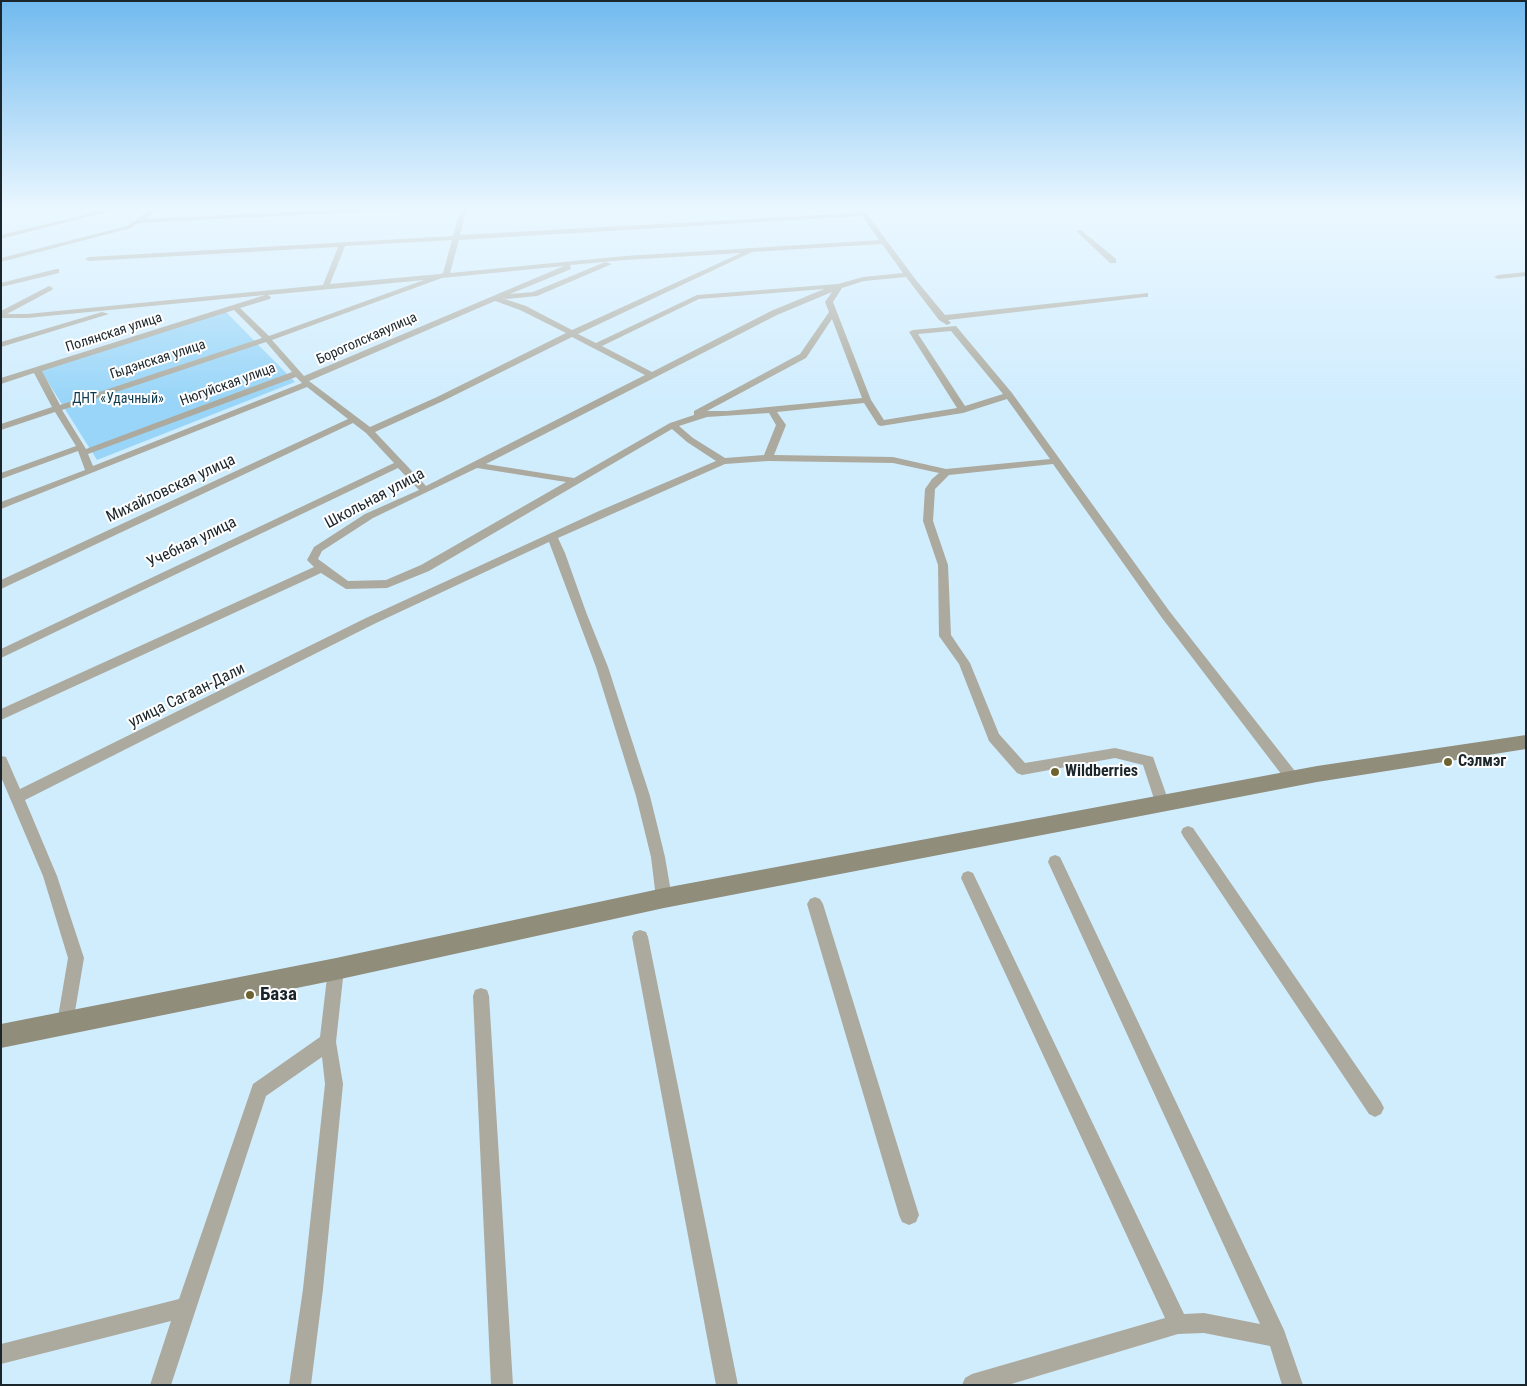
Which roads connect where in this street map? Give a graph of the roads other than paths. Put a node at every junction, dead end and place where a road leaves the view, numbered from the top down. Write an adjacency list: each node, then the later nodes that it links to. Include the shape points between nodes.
1 (49, 273): 11 (street)
2 (331, 273): 12 (street)
3 (461, 273): 7 (street)
4 (554, 273): 17 (street, Бороголскаяулица)
5 (588, 273): 17 (street, via 534,294)
6 (704, 273): 24 (street)
7 (446, 274): 12 (street); 25 (street, Гыдэнская улица)
8 (1526, 274): 10 (street)
9 (907, 275): 13 (street, via 863,279); 22 (street)
10 (1498, 277)
11 (1, 285)
12 (326, 286): 16 (street)
13 (839, 286): 20 (street, via 829,302); 27 (street, via 696,297); 29 (street, Школьная улица, via 774,313)
14 (1136, 286): 22 (street, via 1145,295)
15 (49, 288): 21 (street)
16 (291, 290): 18 (street); 19 (street, Полянская улица)
17 (494, 298): 24 (street, via 523,308); 30 (street, Бороголскаяулица)
18 (134, 305): 21 (street, via 27,316); 26 (street)
19 (236, 308): 25 (street); 28 (street, Полянская улица)
20 (832, 313): 33 (street); 39 (street, via 803,356)
21 (1, 315)
22 (942, 318): 23 (street)
23 (953, 328): 32 (street); 36 (street, via 914,332)
24 (573, 333): 27 (street); 40 (street)
25 (267, 339): 30 (street); 34 (street, Гыдэнская улица)
26 (1, 346)
27 (596, 346): 29 (street)
28 (37, 370): 31 (street, Полянская улица); 34 (street)
29 (652, 375): 46 (street, Школьная улица)
30 (303, 379): 37 (street); 41 (street, Нюгуйская улица); 47 (street)
31 (1, 382)
32 (1008, 395): 36 (street); 44 (street)
33 (867, 400): 35 (street); 36 (street, via 880,423)
34 (57, 408): 38 (street, Гыдэнская улица); 41 (street)
35 (771, 409): 39 (street, via 706,414); 42 (street, via 781,425)
36 (963, 410)
37 (354, 420): 40 (street); 55 (street, Михайловская улица)
38 (1, 426)
39 (673, 426): 43 (street); 50 (street)
40 (369, 431): 45 (street)
41 (82, 450): 47 (street); 49 (street, Нюгуйская улица)
42 (768, 458): 43 (street); 48 (street, via 893,460)
43 (723, 461): 53 (street, улица Сагаан-Дали)
44 (1056, 462): 48 (street); 60 (street, via 1166,614)
45 (398, 464): 51 (street); 56 (street, Учебная улица)
46 (476, 465): 50 (street); 51 (street, Школьная улица)
47 (90, 471): 52 (street)
48 (946, 472): 62 (street, via 930,489 928,521 943,565 945,636 964,663 994,737 1022,769 1115,753 1148,761)
49 (1, 476)
50 (576, 481): 54 (street, via 425,568 387,584 346,584)
51 (425, 491): 54 (street, Школьная улица, via 369,516 318,549 312,560)
52 (1, 506)
53 (552, 537): 61 (street, улица Сагаан-Дали, via 370,621); 66 (street, via 602,667 643,796)
54 (322, 568): 57 (street)
55 (1, 584)
56 (1, 654)
57 (1, 715)
58 (1526, 742): 60 (main road)
59 (1, 761): 61 (street)
60 (1293, 779): 62 (main road)
61 (18, 797): 71 (street, via 50,876 76,958)
62 (1163, 805): 66 (main road)
63 (1188, 832): 74 (street)
64 (1055, 862): 78 (street)
65 (968, 878): 77 (street)
66 (664, 898): 69 (main road)
67 (815, 904): 75 (street)
68 (640, 937): 84 (street)
69 (336, 969): 71 (main road); 73 (street)
70 (481, 996): 83 (street)
71 (65, 1023): 72 (main road)
72 (1, 1036)
73 (328, 1042): 76 (street, via 259,1090); 82 (street, via 334,1084)
74 (1375, 1108)
75 (909, 1215)
76 (186, 1307): 79 (street); 81 (street)
77 (1178, 1324): 78 (street, via 1204,1323); 80 (street)
78 (1276, 1337): 85 (street)
79 (1, 1354)
80 (982, 1384)
81 (160, 1385)
82 (300, 1385)
83 (502, 1385)
84 (728, 1385)
85 (1293, 1385)

